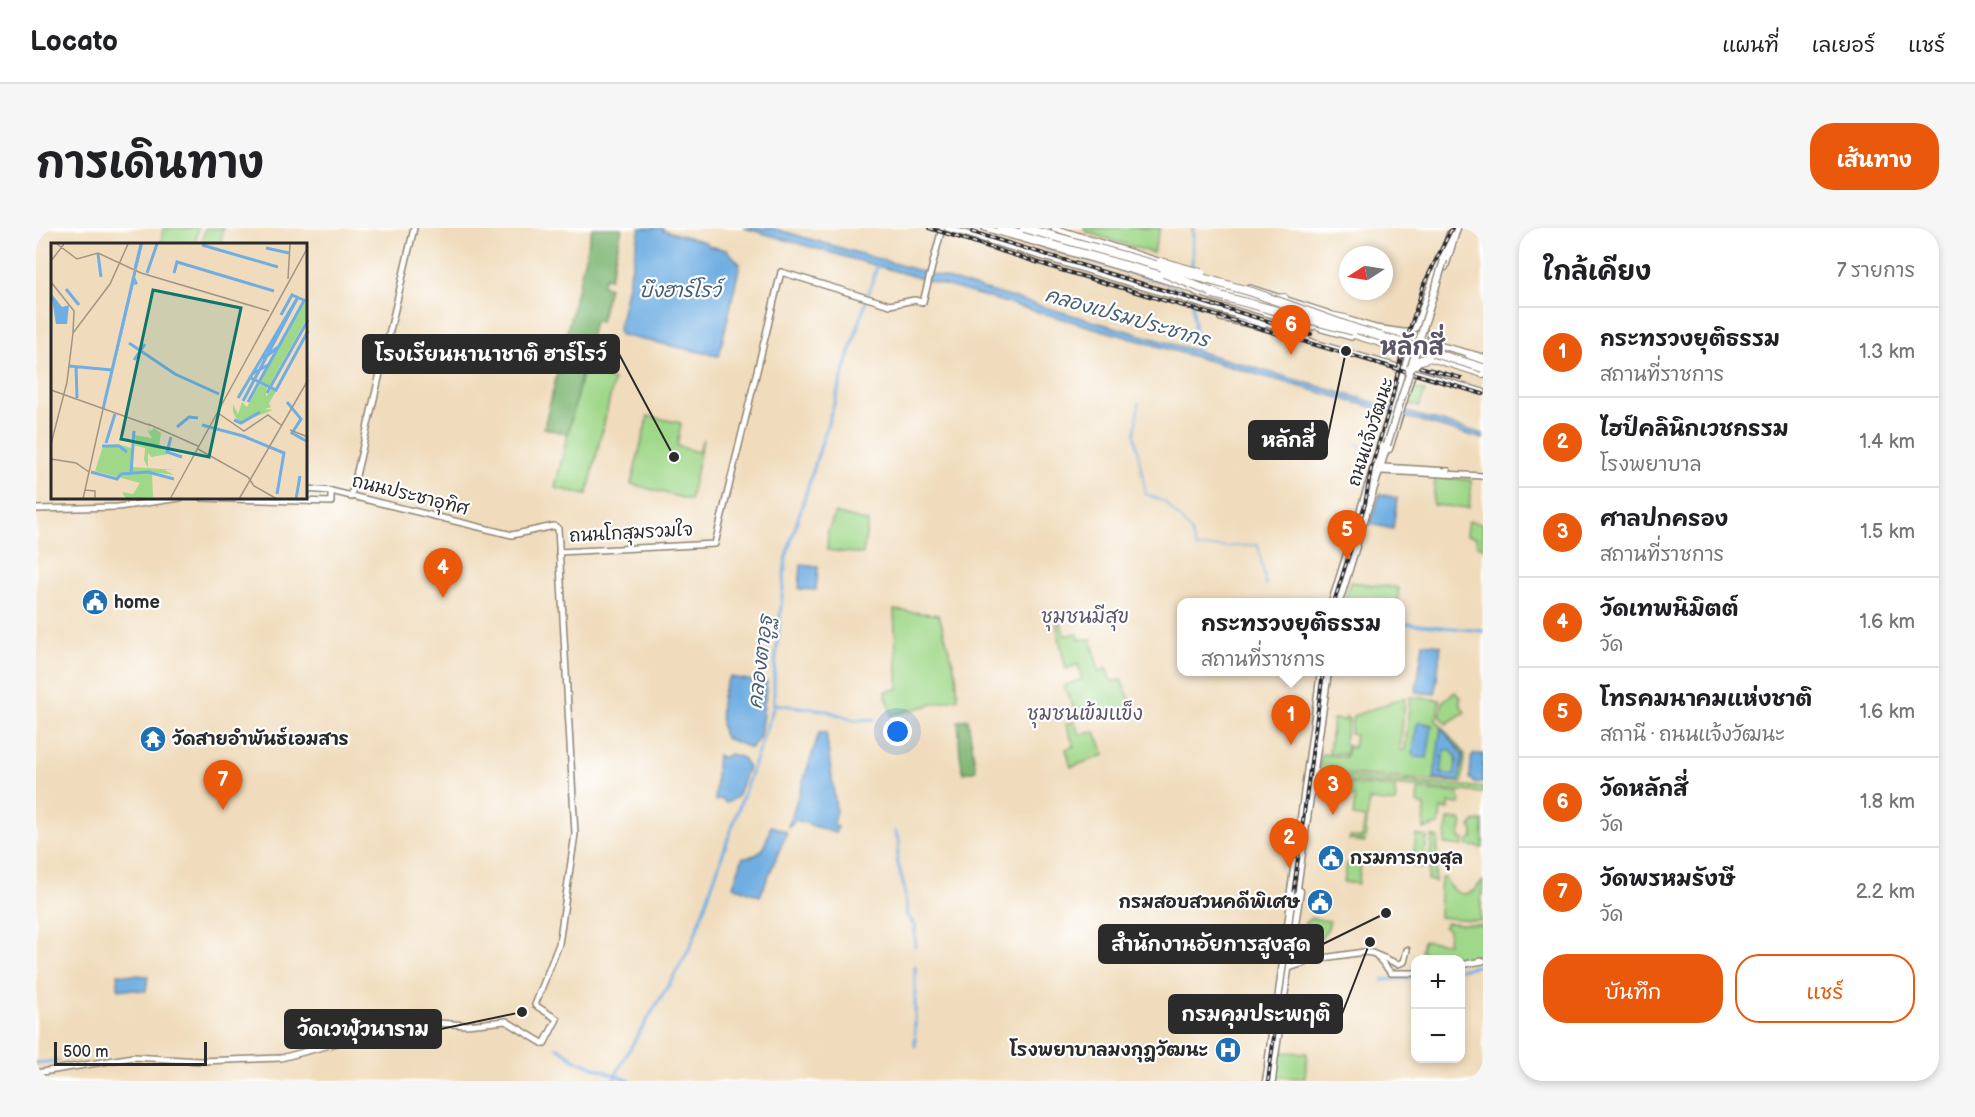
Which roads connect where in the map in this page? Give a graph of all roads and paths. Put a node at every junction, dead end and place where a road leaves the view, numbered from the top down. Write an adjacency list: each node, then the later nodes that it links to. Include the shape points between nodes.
1 (414, 228): 48 (street)
2 (942, 228): 53 (street, ถนนโกสุมรวมใจ, via 923,302 890,305 781,272 715,544)
3 (947, 228): 28 (street, via 1193,302 1224,315)
4 (985, 228): 17 (street)
5 (991, 228): 14 (street)
6 (1001, 228): 18 (highway)
7 (1026, 228): 22 (highway); 33 (highway, bridge, via 1252,292)
8 (1038, 228): 33 (highway, bridge, via 1292,302)
9 (1047, 228): 16 (street)
10 (1055, 228): 11 (street); 16 (street)
11 (1068, 228)
12 (1079, 228): 16 (street)
13 (1457, 228): 15 (main road, ถนนแจ้งวัฒนะ)
14 (1012, 231): 17 (street); 20 (highway, bridge)
15 (1452, 233): 19 (main road, ถนนแจ้งวัฒนะ); 30 (main road, ถนนแจ้งวัฒนะ); 34 (main road, ถนนแจ้งวัฒนะ)
16 (1085, 237): 22 (street)
17 (1070, 252): 18 (highway); 21 (street)
18 (1091, 254): 22 (highway)
19 (1443, 260): 41 (main road, ถนนแจ้งวัฒนะ, bridge); 43 (main road, ถนนแจ้งวัฒนะ, bridge)
20 (1153, 268): 31 (highway, bridge, via 1212,293); 33 (highway, bridge)
21 (1157, 277): 22 (highway)
22 (1192, 282): 23 (street); 24 (highway); 25 (street); 29 (highway); 33 (highway, bridge, via 1213,294 1331,328)
23 (1284, 298): 24 (highway); 27 (street)
24 (1272, 300): 26 (highway)
25 (1262, 312): 28 (street); 29 (street)
26 (1312, 313): 27 (highway); 40 (highway)
27 (1345, 319): 32 (street)
28 (1262, 323): 29 (street, via 1268,318 1302,327); 41 (street)
29 (1312, 324): 31 (highway); 35 (street); 40 (highway)
30 (1416, 327): 32 (main road, via 1406,333); 34 (main road, via 1419,332)
31 (1327, 328): 35 (highway)
32 (1379, 329): 36 (street)
33 (1358, 331): 40 (highway, bridge)
34 (1424, 331): 36 (main road)
35 (1336, 333): 37 (street)
36 (1427, 343): 39 (street)
37 (1403, 351): 38 (street); 41 (main road, ถนนแจ้งวัฒนะ, via 1408,357)
38 (1421, 357): 40 (street); 41 (main road, ถนนแจ้งวัฒนะ)
39 (1479, 358)
40 (1483, 371): 41 (highway, bridge, via 1428,358 1418,360)
41 (1408, 372): 42 (street); 43 (main road, ถนนแจ้งวัฒนะ, bridge); 44 (main road, ถนนแจ้งวัฒนะ, bridge, via 1402,407); 51 (main road, ถนนแจ้งวัฒนะ, via 1393,403)
42 (1483, 393)
43 (1385, 444): 51 (main road, ถนนแจ้งวัฒนะ)
44 (1382, 469): 45 (street); 51 (main road, ถนนแจ้งวัฒนะ)
45 (1483, 474)
46 (308, 489): 47 (street)
47 (331, 491): 48 (street, ถนนประชาอุทิศ); 50 (street, ถนนประชาอุทิศ, via 331,502)
48 (351, 497): 53 (street, ถนนประชาอุทิศ, via 512,535 557,526)
49 (166, 500): 52 (street, via 118,507)
50 (266, 500)
51 (1367, 502): 54 (main road, ถนนแจ้งวัฒนะ); 55 (main road, ถนนแจ้งวัฒนะ)
52 (36, 509)
53 (559, 552): 78 (street, ถนนโกสุมรวมใจ, via 575,834 559,944 535,1005 556,1019 544,1044 506,1021 466,1025 410,1021 281,1058 200,1061 133,1057)
54 (1347, 575): 55 (main road); 57 (main road, ถนนแจ้งวัฒนะ)
55 (1339, 578): 56 (main road, ถนนแจ้งวัฒนะ)
56 (1333, 598)
57 (1340, 598)
58 (1324, 676): 59 (main road)
59 (1323, 685): 60 (main road); 61 (main road)
60 (1308, 771): 61 (main road); 62 (main road)
61 (1313, 780): 62 (main road)
62 (1300, 848): 63 (main road); 64 (main road); 75 (main road, bridge)
63 (1283, 945): 64 (main road, via 1287,950); 67 (main road)
64 (1292, 948): 68 (main road)
65 (1407, 950): 66 (street, via 1404,962 1398,964)
66 (1375, 954): 69 (street, via 1357,952); 74 (street, via 1391,973)
67 (1282, 957): 68 (main road); 73 (main road)
68 (1290, 958): 69 (street); 72 (main road)
69 (1316, 959): 72 (street)
70 (1483, 961): 71 (street)
71 (1465, 964)
72 (1289, 970): 73 (main road); 76 (main road)
73 (1280, 972): 77 (main road)
74 (1411, 973)
75 (1278, 1015): 76 (main road); 77 (main road)
76 (1275, 1056): 80 (main road)
77 (1268, 1065): 79 (main road)
78 (36, 1073)
79 (1266, 1081)
80 (1272, 1081)

